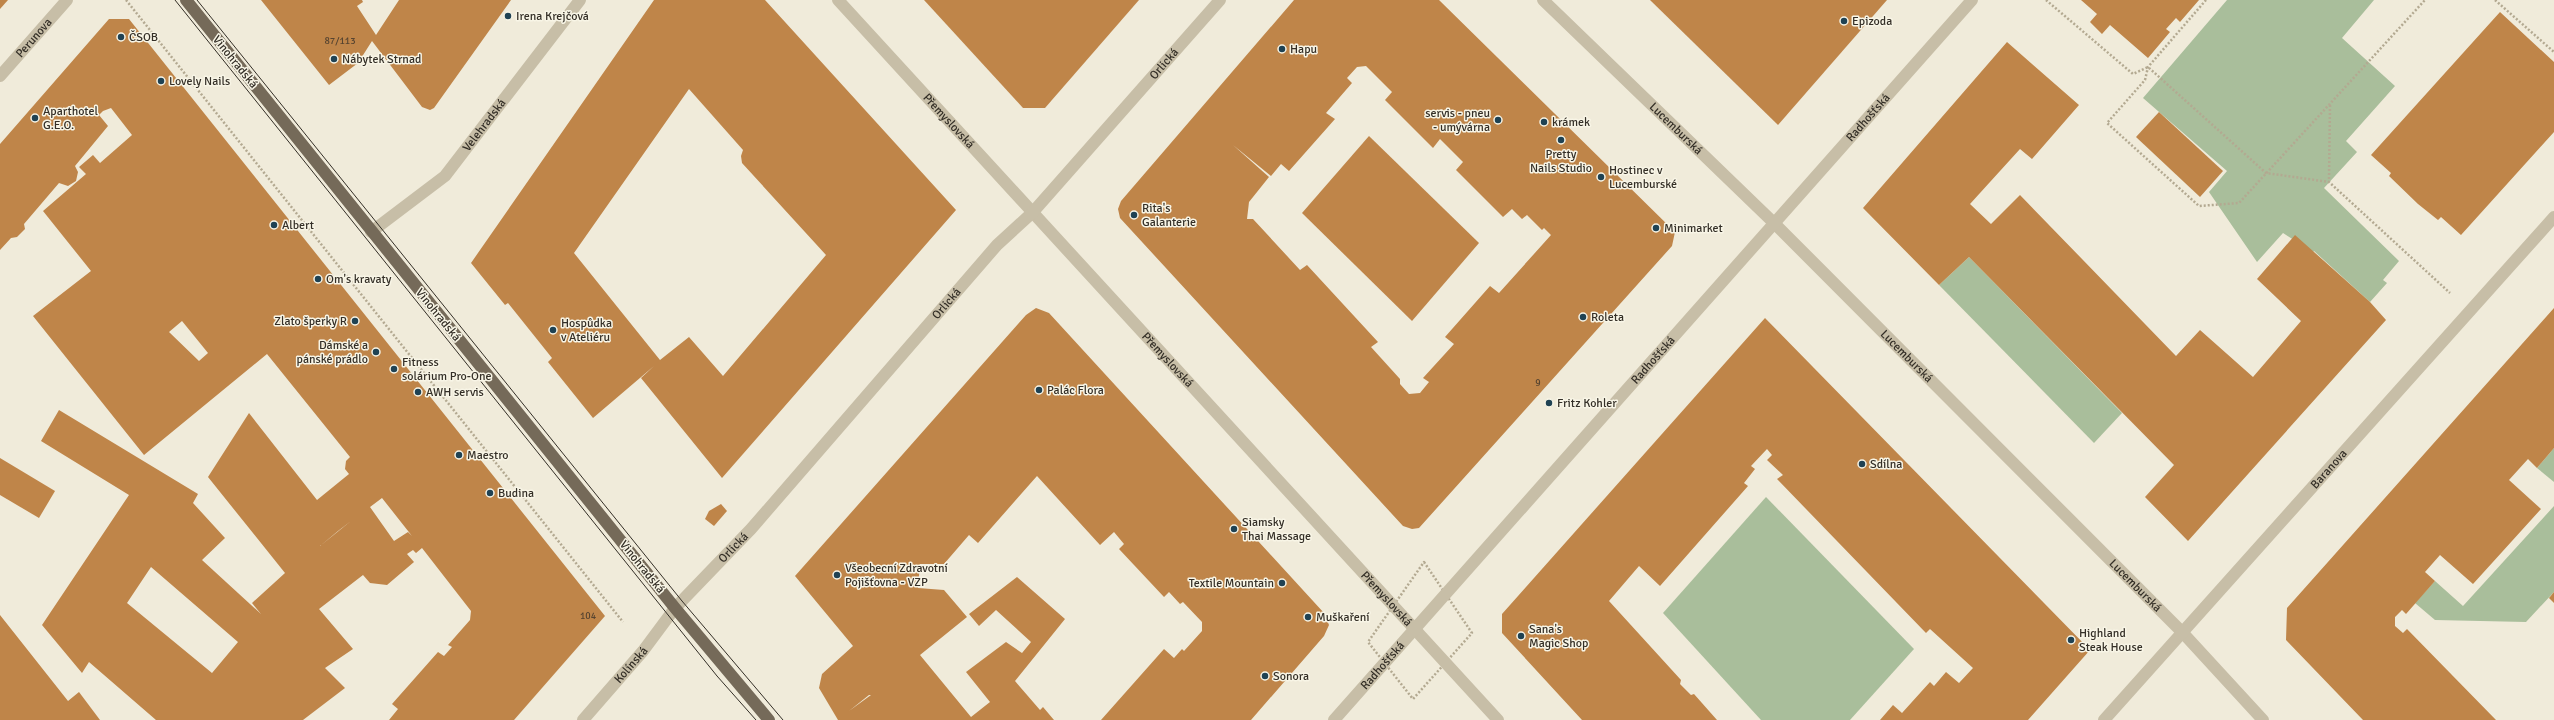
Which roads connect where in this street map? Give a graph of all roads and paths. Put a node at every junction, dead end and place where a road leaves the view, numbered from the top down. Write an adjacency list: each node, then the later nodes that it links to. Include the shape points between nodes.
1 (67, 0): 15 (street, Perunova)
2 (126, 0): 25 (path)
3 (186, 0): 22 (main road, Vinohradská)
4 (580, 0): 22 (street, Velehradská, via 445,176)
5 (838, 0): 19 (street, Přemyslovská)
6 (1220, 0): 19 (street, Orlická)
7 (1543, 0): 21 (street, Lucemburská)
8 (1972, 0): 21 (street, Radhošťská)
9 (2046, 0): 14 (path, via 2133,74)
10 (2206, 0): 14 (path)
11 (2495, 0): 13 (path)
12 (2426, 1): 16 (path)
13 (2554, 52)
14 (2148, 67): 17 (path); 17 (path, via 2145,80 2107,123 2199,206 2240,203)
15 (0, 76)
16 (2330, 105): 17 (path); 18 (path)
17 (2266, 173): 18 (path)
18 (2329, 182): 23 (path)
19 (1033, 212): 24 (street, Orlická, via 997,245 751,529); 26 (street, Přemyslovská)
20 (2554, 217): 23 (street, Baranova)
21 (1774, 223): 26 (street, Radhošťská); 27 (street, Lucemburská)
22 (371, 232): 24 (main road, Vinohradská)
23 (2471, 312): 27 (street, Baranova)
24 (675, 608): 28 (street, Kolínská, via 643,651); 29 (main road, Vinohradská)
25 (623, 622)
26 (1414, 630): 30 (street, Radhošťská); 31 (street, Přemyslovská)
27 (2183, 633): 32 (street, Baranova); 33 (street, Lucemburská)
28 (583, 720)
29 (769, 720)
30 (1334, 720)
31 (1498, 720)
32 (2104, 720)
33 (2263, 720)

